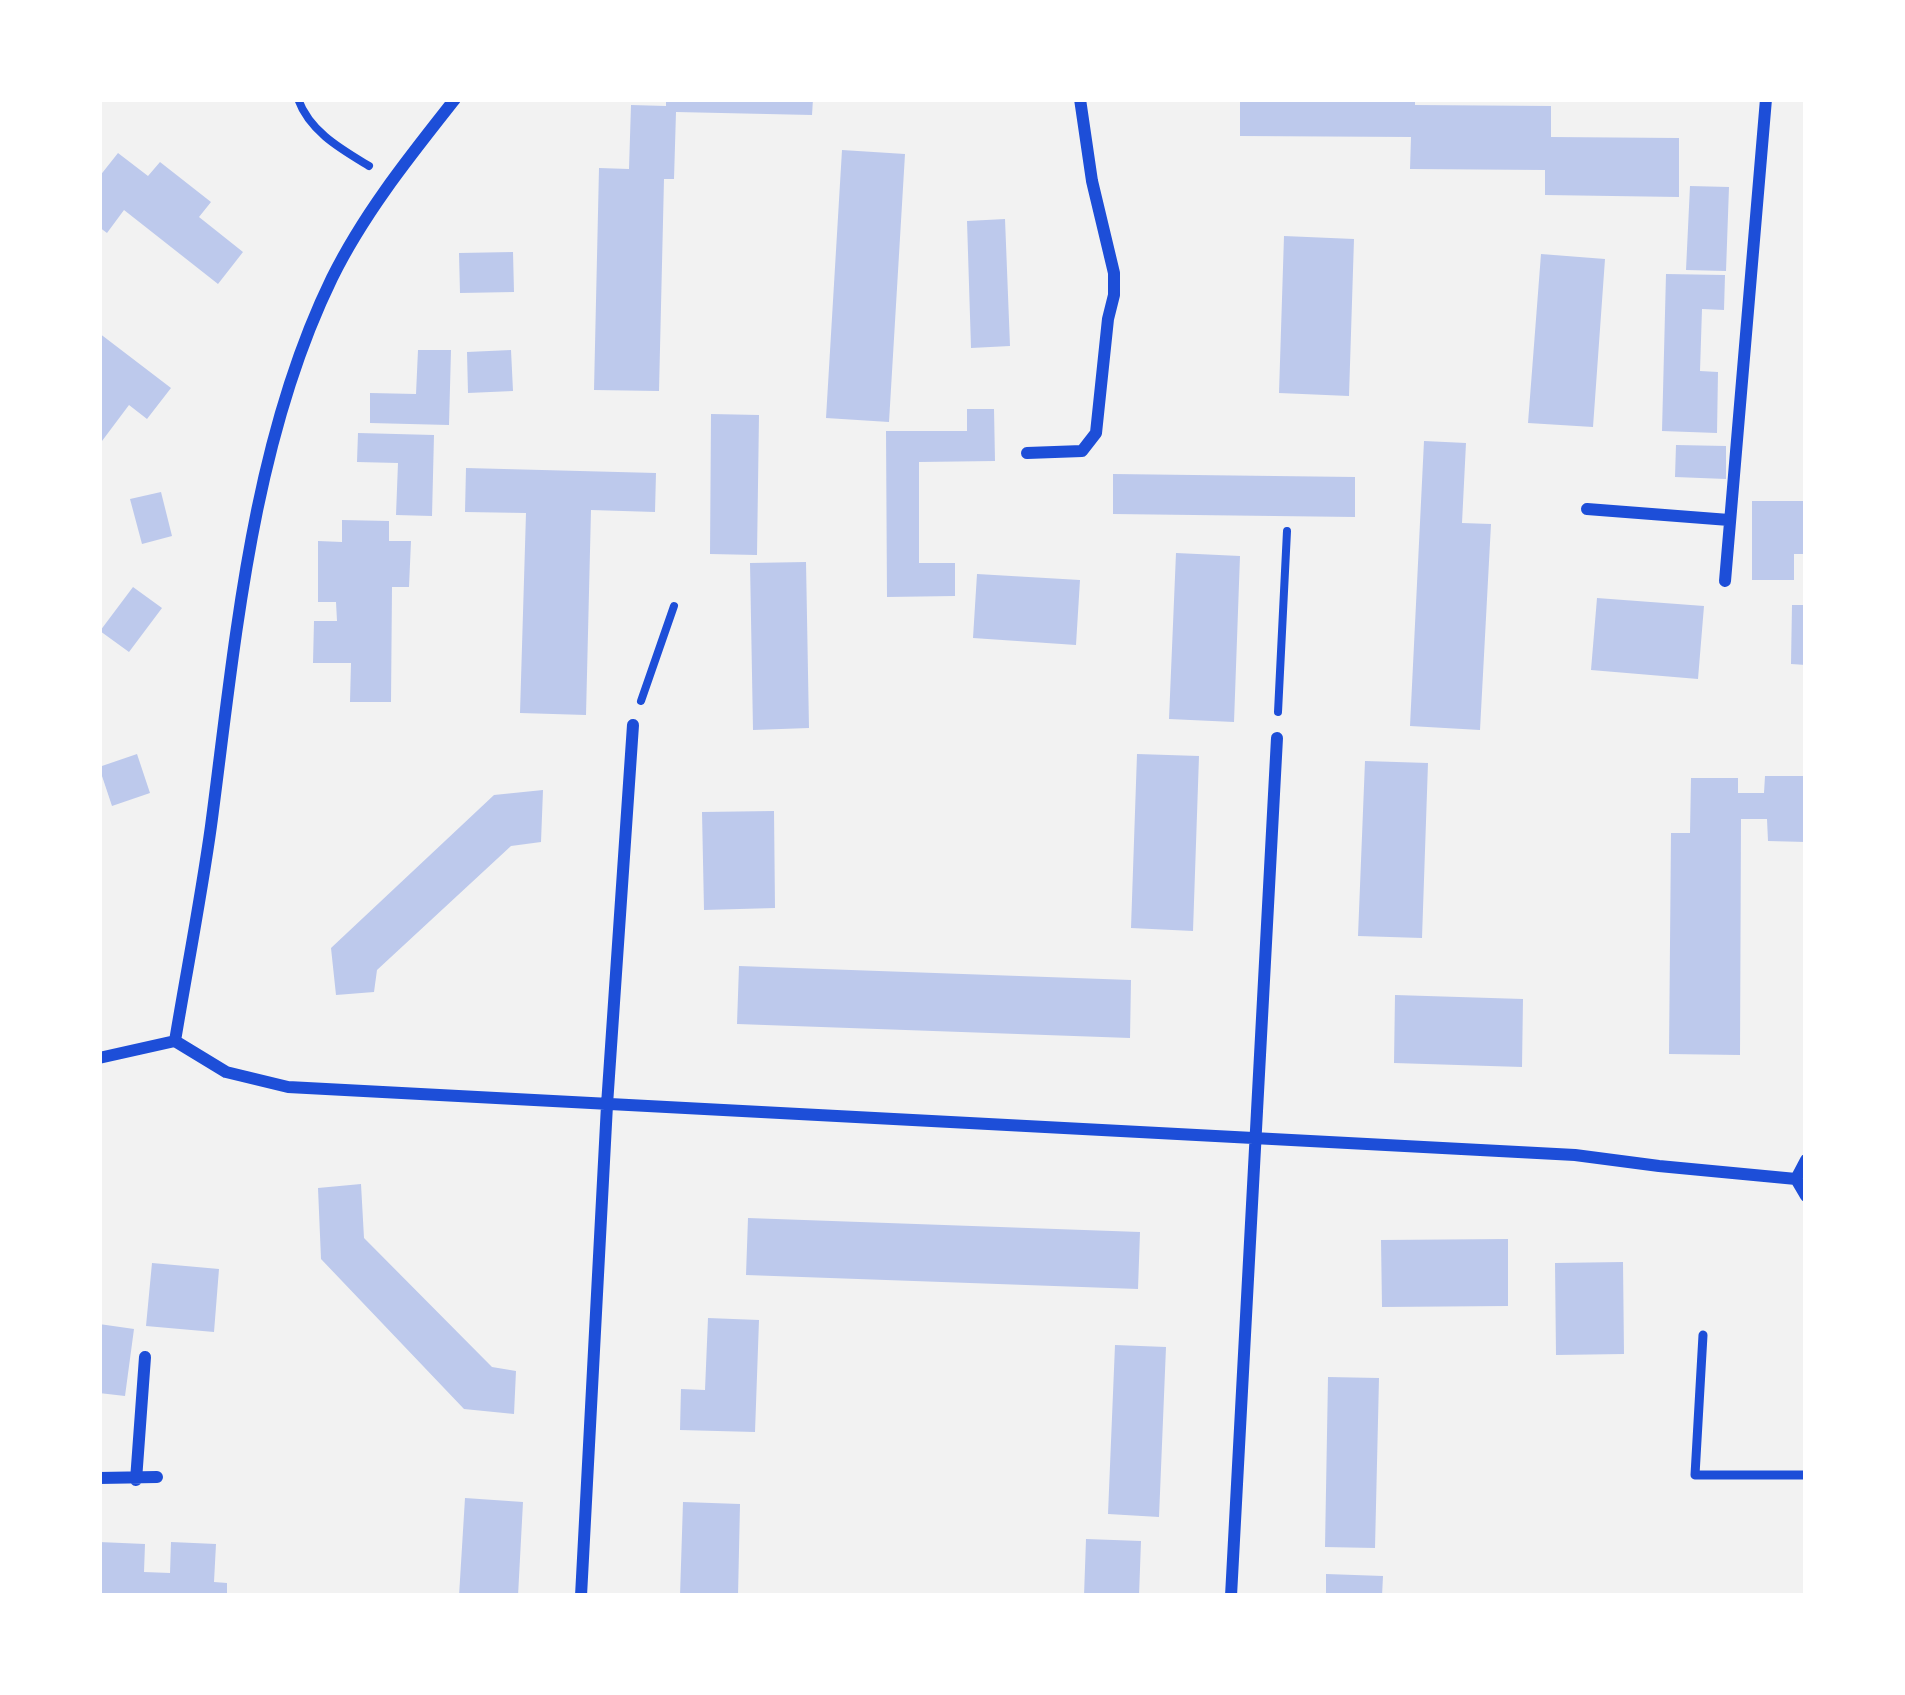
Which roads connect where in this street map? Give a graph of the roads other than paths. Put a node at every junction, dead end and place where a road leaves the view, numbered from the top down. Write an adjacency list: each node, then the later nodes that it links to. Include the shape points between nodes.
1 (455, 99): 10 (street, via 392,178 332,278 292,378 254,523)
2 (1080, 99): 4 (street, via 1114,273 1096,433 1082,451)
3 (1766, 99): 6 (street)
4 (1027, 453)
5 (1587, 509): 6 (street)
6 (1729, 520): 7 (street)
7 (1724, 581)
8 (633, 724): 12 (street)
9 (1277, 737): 13 (street)
10 (175, 1041): 11 (street); 12 (street, via 226,1072 288,1087)
11 (99, 1058)
12 (607, 1105): 13 (street); 23 (street)
13 (1258, 1139): 15 (street, via 1575,1155); 24 (street)
14 (1806, 1160): 15 (street)
15 (1796, 1179): 16 (street)
16 (1806, 1196)
17 (1703, 1335): 19 (lane, via 1695,1475)
18 (145, 1357): 22 (street)
19 (1806, 1475)
20 (157, 1477): 22 (street)
21 (99, 1478): 22 (street)
22 (136, 1480)
23 (581, 1596)
24 (1231, 1596)

